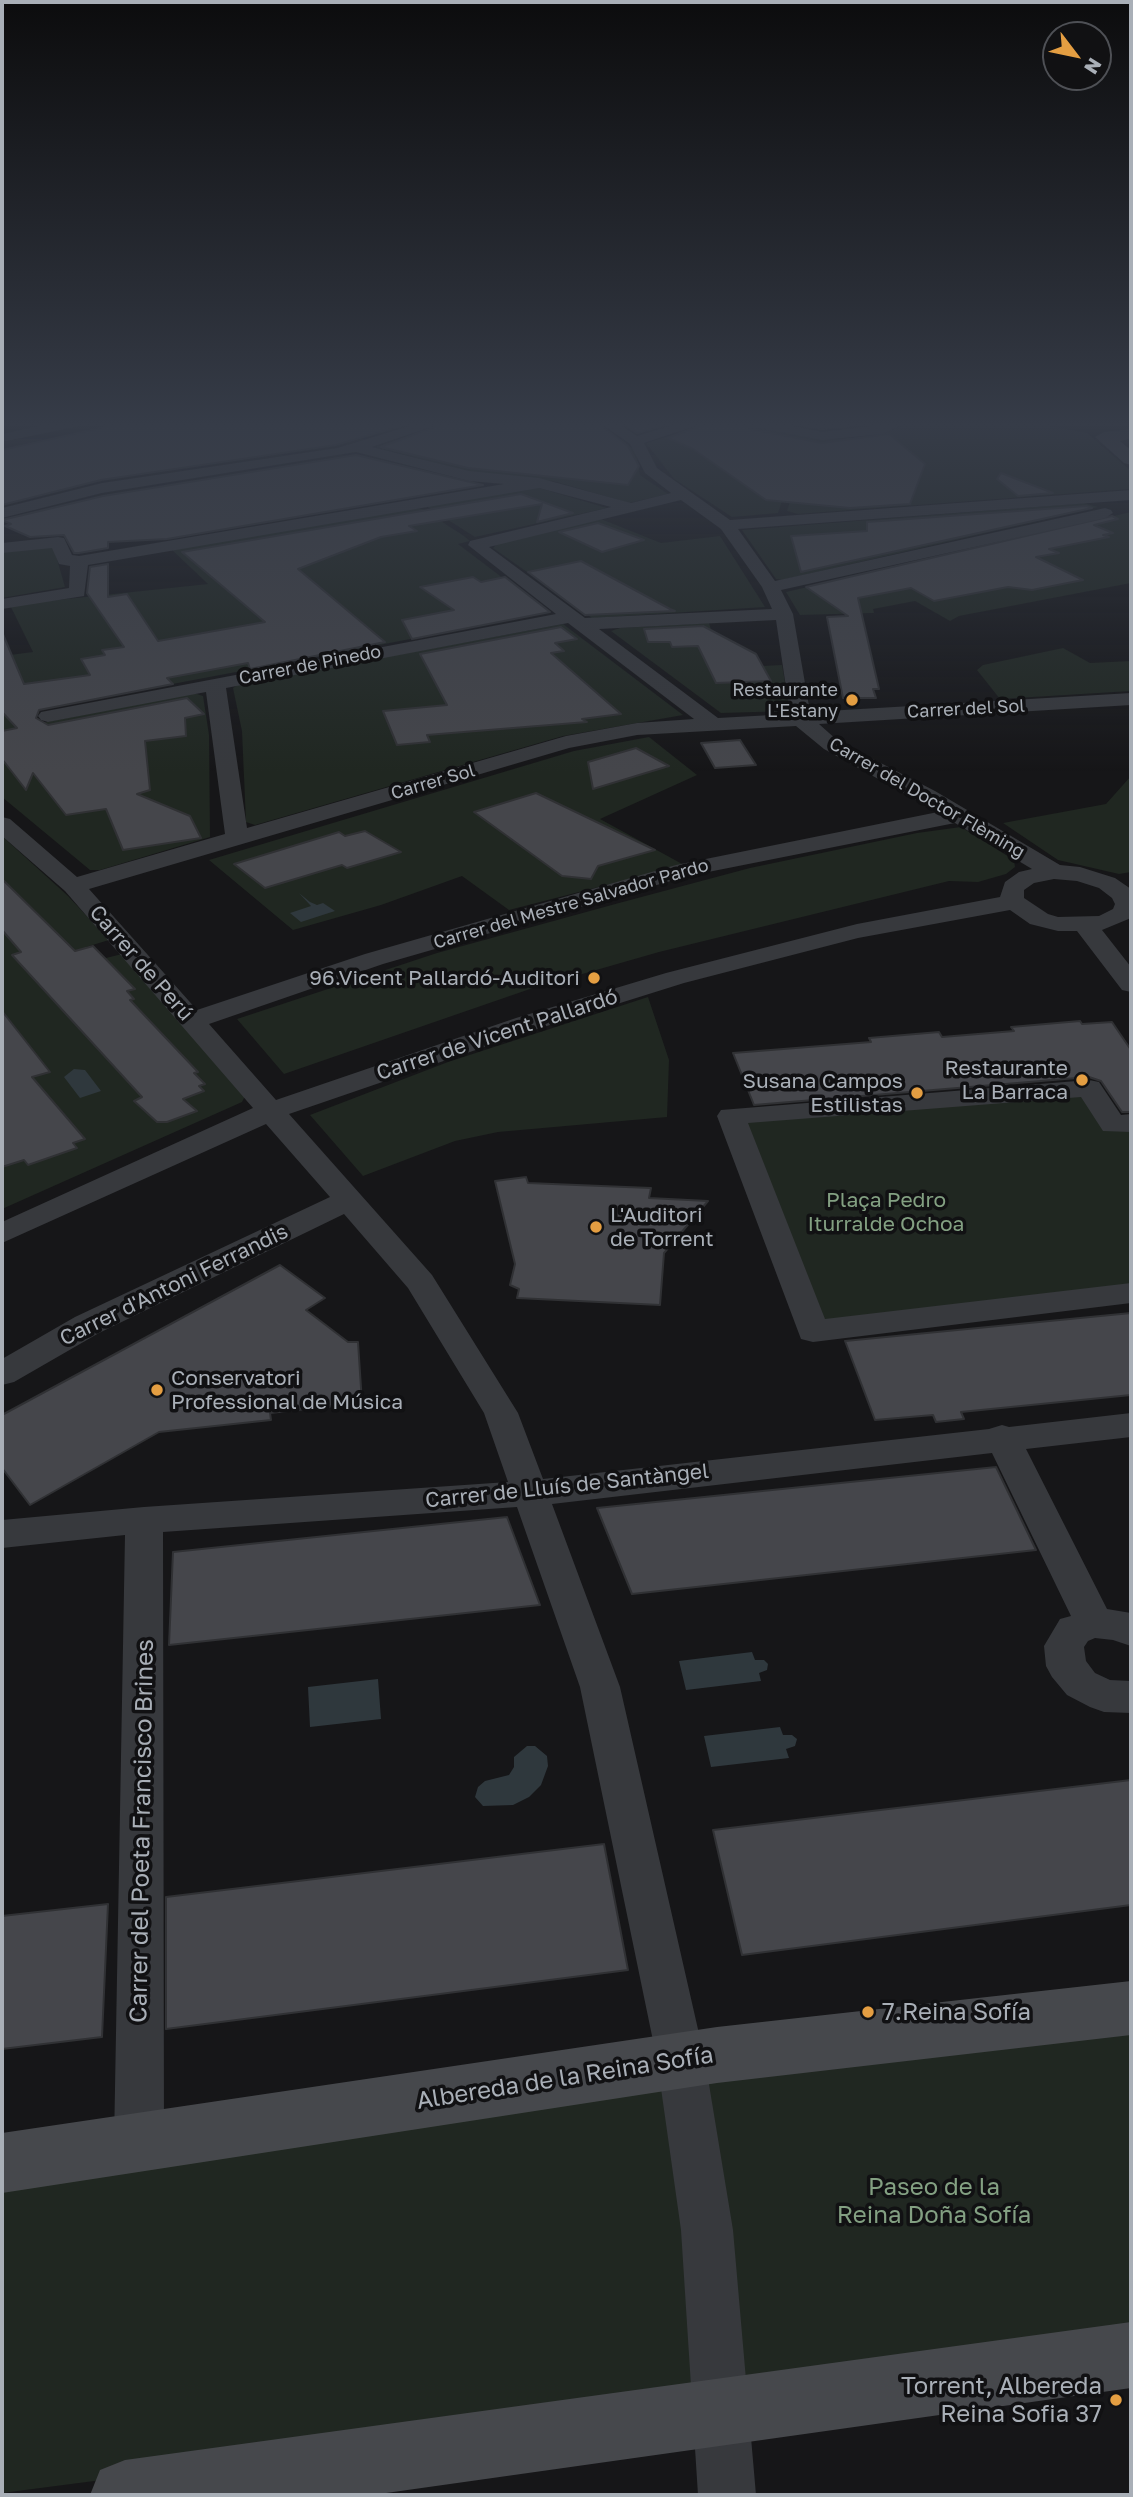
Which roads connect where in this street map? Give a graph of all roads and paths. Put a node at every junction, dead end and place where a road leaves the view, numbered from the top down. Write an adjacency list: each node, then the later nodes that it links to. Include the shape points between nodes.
1 (212, 539): 6 (street)
2 (503, 539): 10 (street, via 476,545)
3 (737, 539): 7 (street)
4 (968, 539): 7 (street)
5 (2, 548): 6 (street, via 58,542 65,560)
6 (79, 561): 8 (street, via 78,592)
7 (771, 587): 9 (street)
8 (2, 604)
9 (784, 614): 10 (street, Carrer de Pinedo); 14 (street)
10 (578, 620): 11 (street, Carrer de Pinedo); 15 (street)
11 (215, 684): 13 (street, Carrer de Pinedo); 18 (street)
12 (1131, 699): 14 (street, Carrer del Sol)
13 (48, 716)
14 (801, 719): 15 (street, Carrer Sol); 16 (street, Carrer del Doctor Flèming, via 831,745)
15 (712, 723): 18 (street, Carrer Sol, via 637,729 566,742)
16 (959, 815): 19 (street, Carrer del Doctor Flèming); 25 (street, Carrer del Mestre Salvador Pardo, via 684,870 374,959)
17 (2, 824): 20 (street, Carrer de Perú)
18 (237, 839): 20 (street, Carrer Sol)
19 (1054, 872): 21 (street, via 1090,876); 22 (street, via 1027,877 1013,887)
20 (73, 886): 25 (street, Carrer de Perú)
21 (1124, 889): 23 (street, via 1127,904 1123,913)
22 (1014, 902): 23 (street, via 1039,919); 26 (street, Carrer de Vicent Pallardó, via 856,931 675,978)
23 (1086, 926): 24 (street)
24 (1131, 984)
25 (191, 1021): 26 (street, Carrer de Perú)
26 (271, 1111): 28 (street, Carrer de Perú); 29 (street, Carrer de Vicent Pallardó)
27 (1131, 1123): 30 (street, via 1113,1125 1089,1088 731,1116 813,1331)
28 (349, 1200): 31 (street, Carrer d'Antoni Ferrandis, via 87,1325); 34 (street, Carrer de Perú, via 421,1282 501,1413)
29 (2, 1234)
30 (1131, 1293)
31 (2, 1374)
32 (1131, 1425): 33 (street, Carrer de Lluís de Santàngel)
33 (1002, 1437): 34 (street, Carrer de Lluís de Santàngel); 37 (street)
34 (532, 1493): 35 (street, Carrer de Lluís de Santàngel); 40 (street, Carrer de Perú, via 600,1687)
35 (144, 1520): 36 (street, Carrer de Lluís de Santàngel); 41 (street, Carrer del Poeta Francisco Brines)
36 (2, 1534)
37 (1113, 1627): 38 (street, via 1074,1630 1064,1646 1066,1666 1081,1684 1104,1696)
38 (1131, 1698)
39 (1131, 2008): 40 (street, Albereda de la Reina Sofía)
40 (681, 2060): 41 (street, Albereda de la Reina Sofía); 44 (street, Carrer de Perú, via 707,2230)
41 (139, 2143): 42 (street, Albereda de la Reina Sofía)
42 (2, 2163)
43 (1131, 2355): 44 (street)
44 (722, 2411): 45 (street); 46 (street, Carrer de Perú)
45 (125, 2495)
46 (727, 2495)

